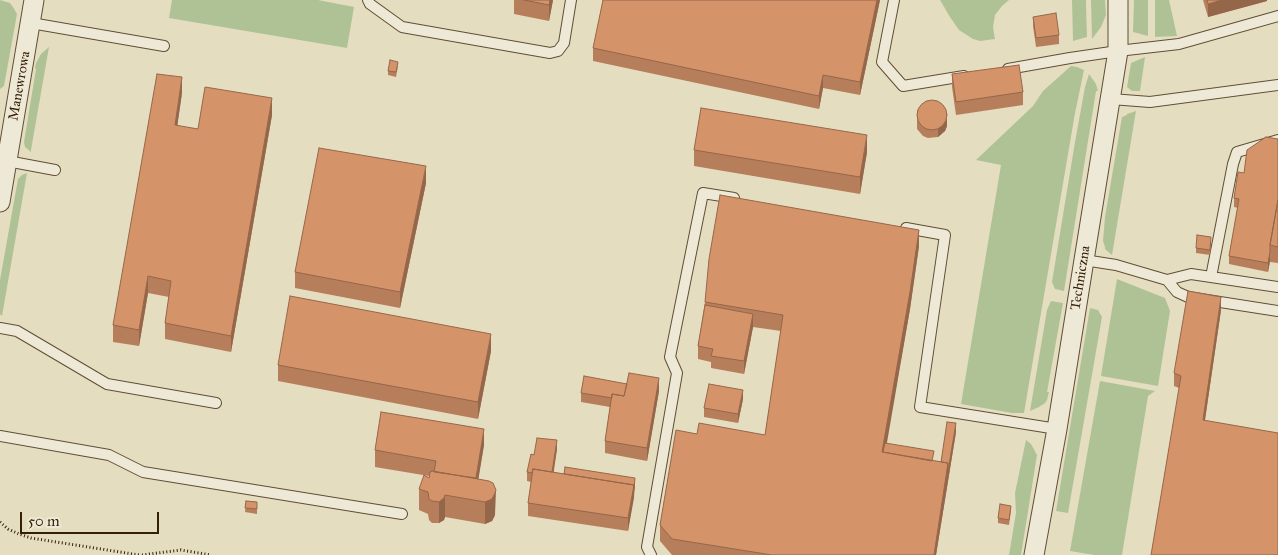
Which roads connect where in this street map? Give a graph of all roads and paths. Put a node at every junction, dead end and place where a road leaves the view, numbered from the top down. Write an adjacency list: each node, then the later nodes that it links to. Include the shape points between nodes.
1 (34, 0): 7 (street, Manewrowa)
2 (368, 0): 3 (lane, via 402,28 550,53 558,51 564,43)
3 (572, 0)
4 (894, 0): 11 (lane, via 882,62 903,86)
5 (1118, 0): 9 (street, Techniczna)
6 (1278, 16): 9 (lane, via 1179,44)
7 (31, 23): 8 (lane); 15 (street, Manewrowa)
8 (164, 46)
9 (1118, 51): 10 (lane); 13 (street, Techniczna)
10 (998, 71)
11 (979, 74)
12 (1278, 85): 13 (lane, via 1150,102)
13 (1110, 99): 20 (street, Techniczna)
14 (1278, 140): 21 (lane, via 1237,152)
15 (6, 162): 16 (lane); 18 (street, Manewrowa)
16 (55, 170)
17 (742, 200): 33 (lane, via 704,193 670,357 677,373 647,547)
18 (0, 202)
19 (897, 227): 27 (lane, via 946,235 920,407)
20 (1084, 260): 22 (lane); 27 (street, Techniczna)
21 (1211, 277): 22 (lane, via 1191,274); 23 (lane)
22 (1167, 280): 24 (lane, via 1177,292 1188,297)
23 (1278, 287)
24 (1278, 311)
25 (0, 328): 26 (lane, via 17,331 107,384)
26 (216, 403)
27 (1058, 429): 34 (street, Techniczna)
28 (0, 436): 29 (lane, via 109,455 143,472)
29 (402, 514)
30 (0, 522): 31 (path, via 30,538)
31 (141, 555): 32 (path, via 181,550)
32 (211, 555)
33 (651, 555)
34 (1034, 555)

